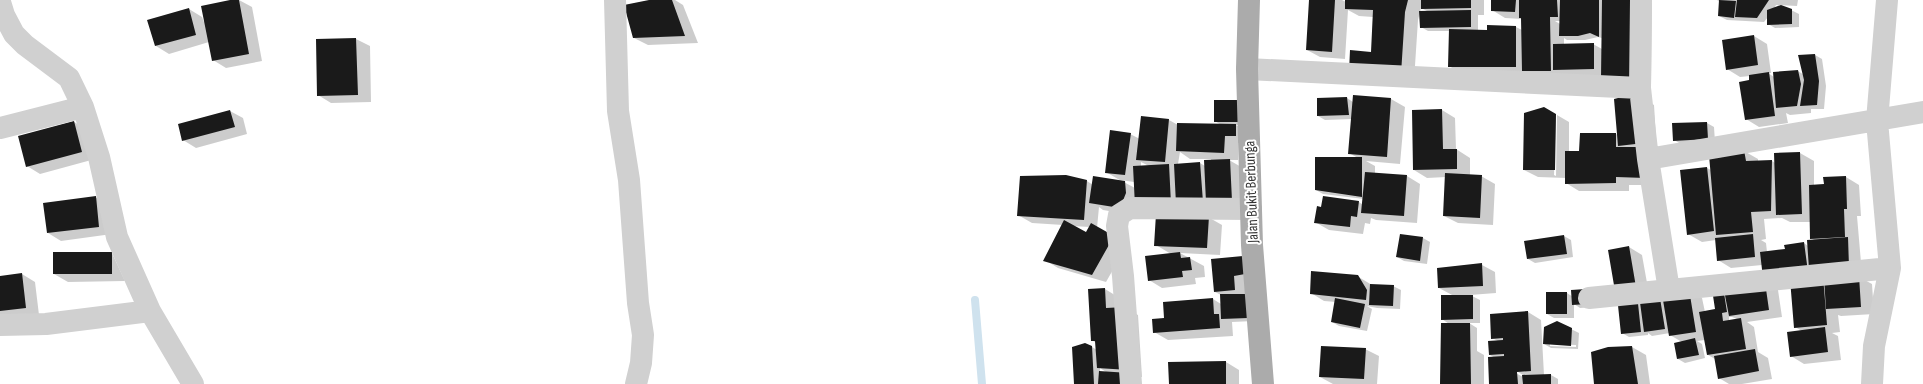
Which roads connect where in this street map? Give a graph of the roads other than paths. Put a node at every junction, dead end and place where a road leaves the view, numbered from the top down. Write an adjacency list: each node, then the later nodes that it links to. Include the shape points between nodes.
1 (615, 0): 20 (street, via 618,111 629,180 638,303 643,335)
2 (1249, 0): 6 (main road, Jalan Bukit Berbunga)
3 (1641, 0): 7 (street)
4 (1887, 0): 10 (street)
5 (0, 2): 8 (street, via 14,34 69,78)
6 (1247, 68): 7 (street); 13 (main road, Jalan Bukit Berbunga)
7 (1640, 88): 12 (street)
8 (83, 107): 11 (street); 17 (street, via 99,157 117,237)
9 (1923, 112): 10 (street)
10 (1877, 121): 12 (street); 14 (street)
11 (0, 128)
12 (1648, 159): 15 (street)
13 (1251, 209): 21 (street, via 1130,208 1119,216 1117,226); 22 (main road, Jalan Bukit Berbunga)
14 (1890, 268): 15 (street); 23 (street, via 1874,346)
15 (1669, 290): 16 (street)
16 (1589, 298)
17 (150, 310): 18 (street, via 46,324); 19 (street)
18 (0, 326)
19 (193, 384)
20 (636, 384)
21 (1131, 384)
22 (1263, 384)
23 (1872, 384)

